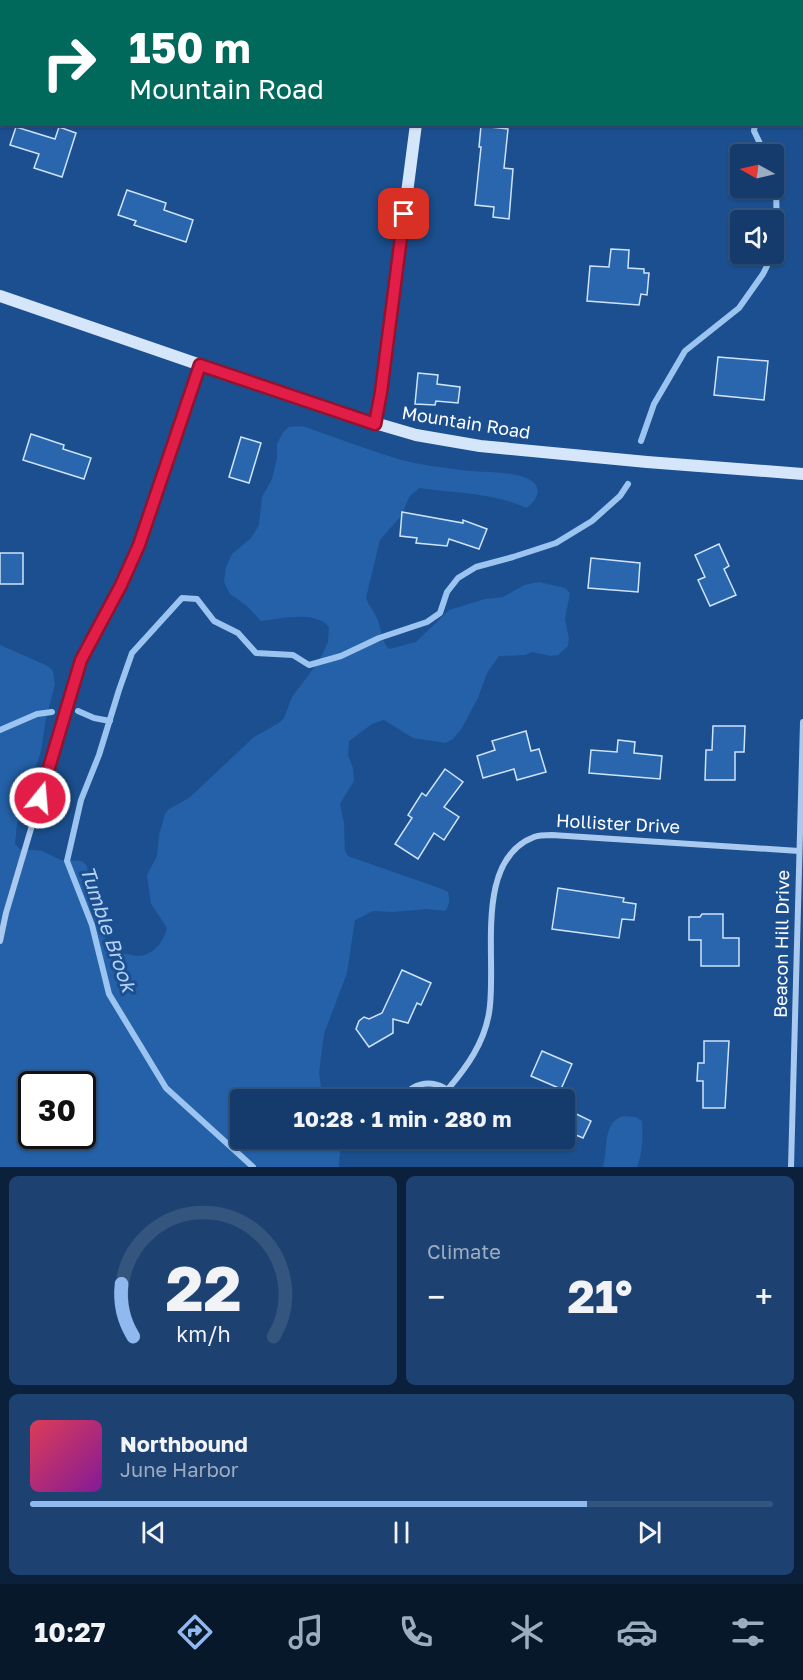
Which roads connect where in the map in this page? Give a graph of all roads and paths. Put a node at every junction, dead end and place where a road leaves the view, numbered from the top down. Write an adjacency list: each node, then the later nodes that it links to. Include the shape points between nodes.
1 (416, 126): 4 (main road)
2 (0, 296): 3 (main road, Mountain Road)
3 (200, 365): 4 (main road, Mountain Road); 9 (street, via 139,545 81,660)
4 (375, 424): 5 (main road, Mountain Road, via 480,447)
5 (803, 474)
6 (803, 722): 7 (street, Beacon Hill Drive)
7 (799, 850): 8 (street, Beacon Hill Drive); 11 (street, Hollister Drive, via 552,834 524,842 503,865 497,879 492,911 491,993 484,1031 464,1070)
8 (800, 909): 12 (street, Beacon Hill Drive)
9 (0, 941)
10 (409, 1089): 11 (street, via 429,1083)
11 (448, 1089)
12 (791, 1167)

